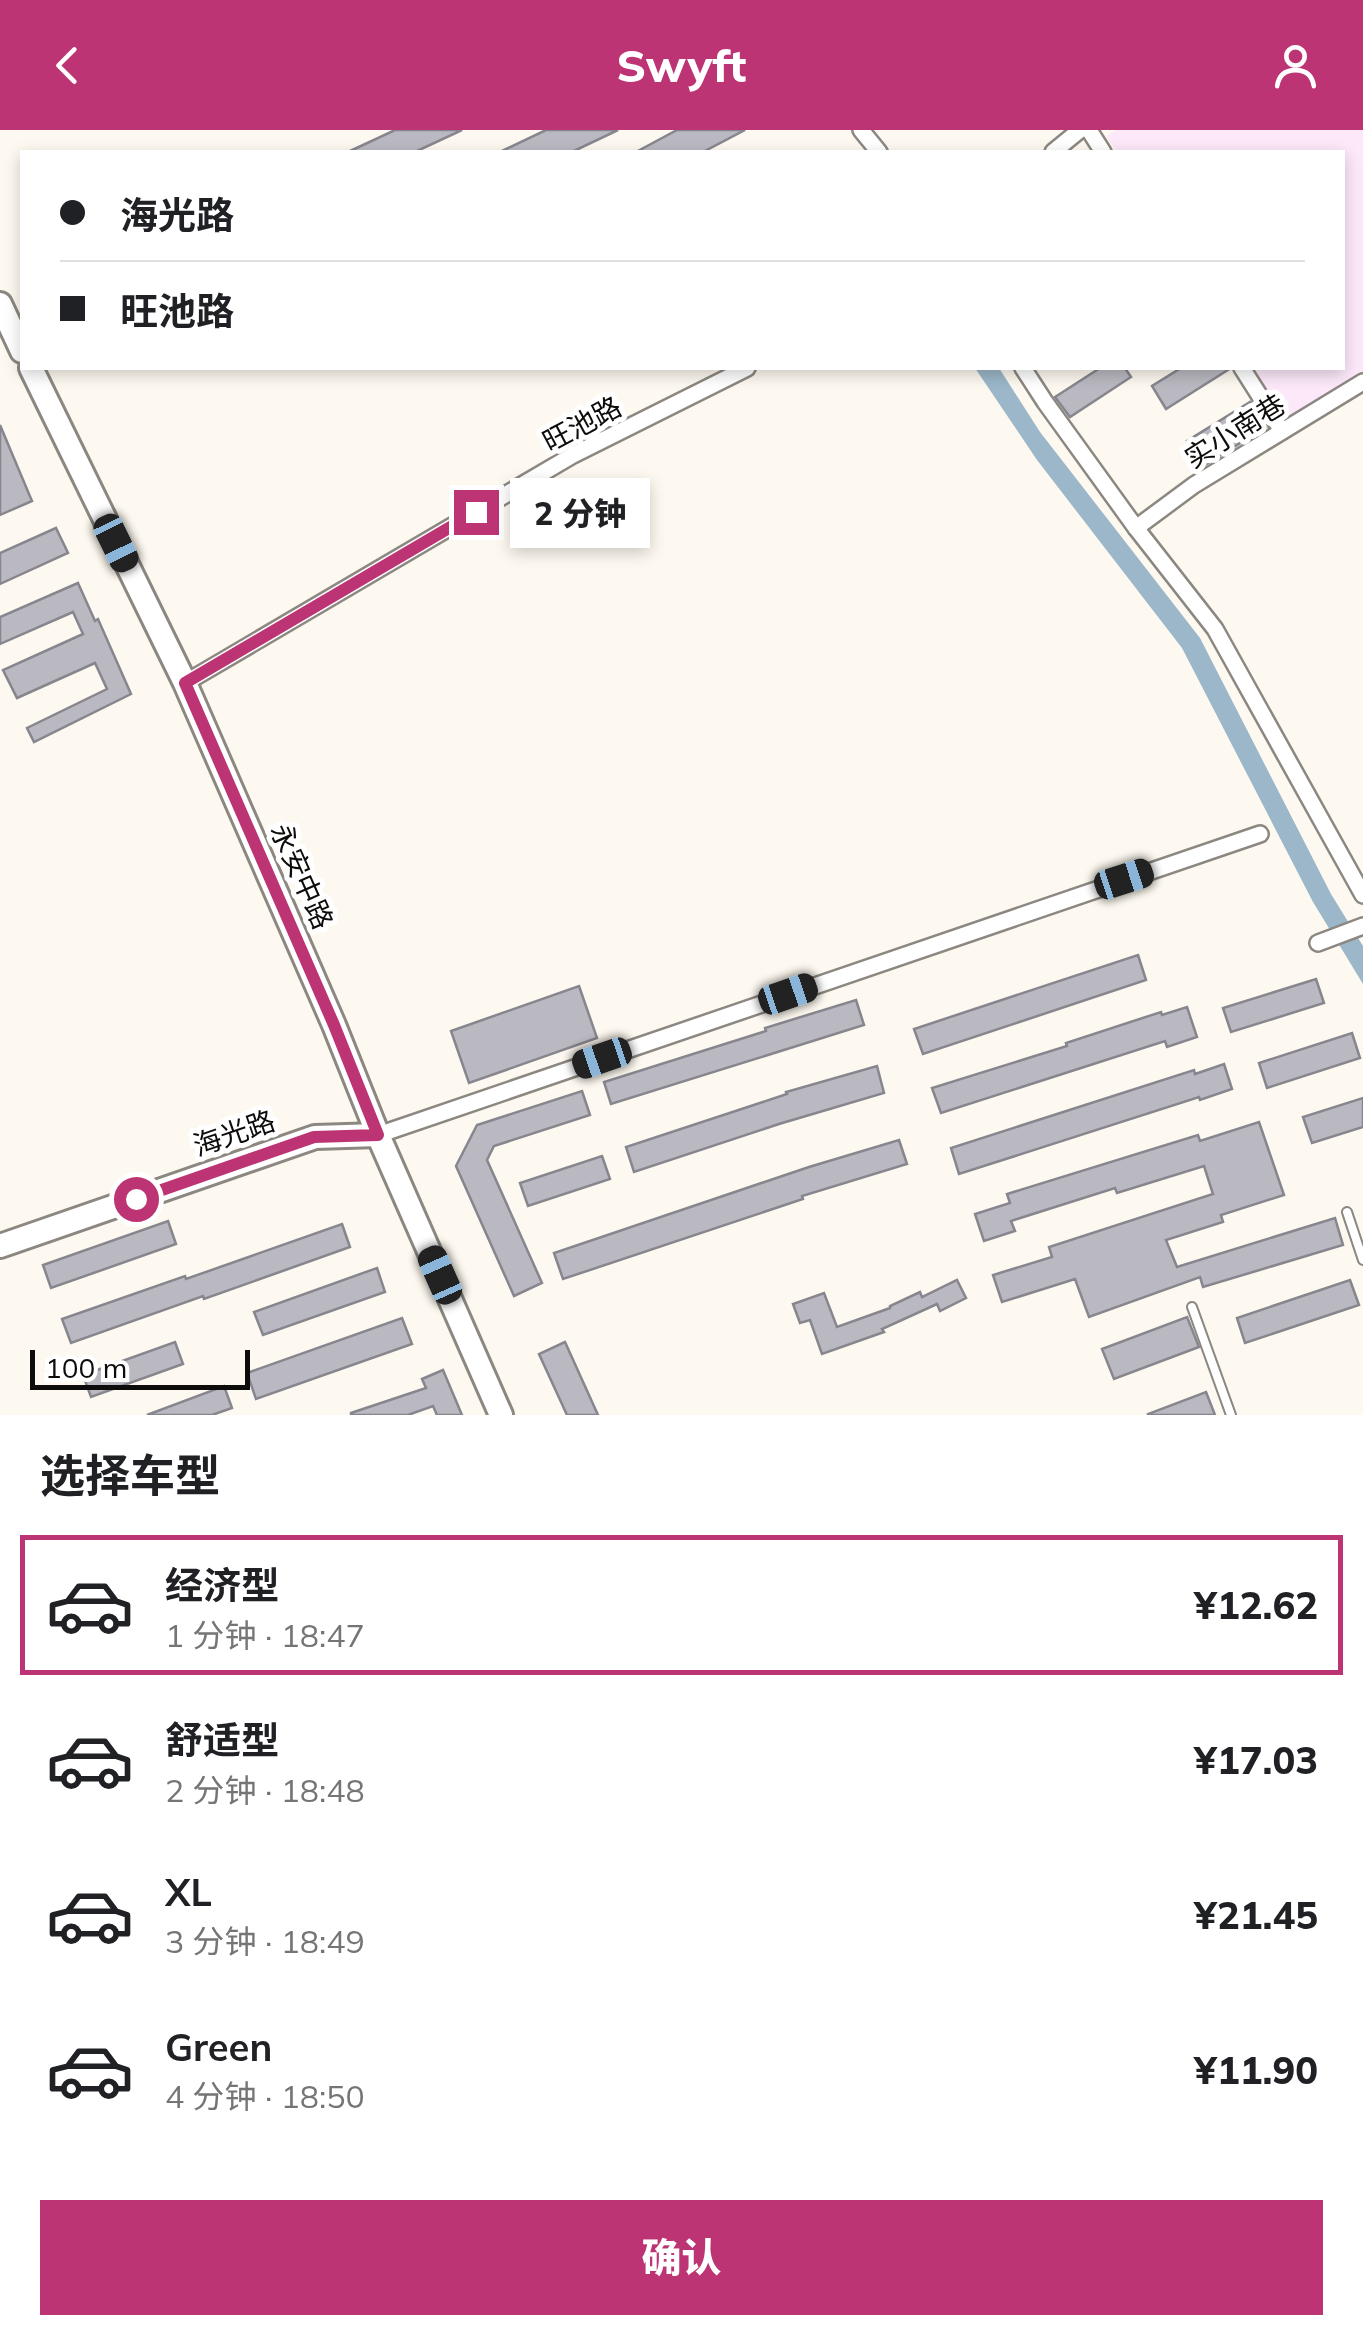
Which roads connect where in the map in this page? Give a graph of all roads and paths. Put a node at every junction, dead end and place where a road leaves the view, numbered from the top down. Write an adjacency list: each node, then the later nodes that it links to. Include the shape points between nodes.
1 (861, 130): 3 (street)
2 (1080, 130): 4 (street)
3 (877, 150)
4 (1056, 150)
5 (0, 304): 6 (street)
6 (20, 346)
7 (32, 370): 14 (street, 永安中路)
8 (743, 370): 14 (street, 旺池路, via 573,455)
9 (1024, 370): 13 (street)
10 (1243, 370): 12 (street)
11 (1363, 382): 12 (street, 实小南巷)
12 (1282, 431): 13 (street, 实小南巷)
13 (1136, 528): 16 (street, via 1215,629)
14 (185, 683): 19 (street, 永安中路)
15 (1260, 834): 19 (street)
16 (1363, 895)
17 (1363, 926): 18 (street)
18 (1321, 941)
19 (378, 1135): 21 (street, 海光路, via 314,1137); 24 (street, 永安中路)
20 (1348, 1212): 22 (lane)
21 (0, 1246)
22 (1363, 1260)
23 (1192, 1307): 25 (lane)
24 (501, 1415)
25 (1231, 1415)

